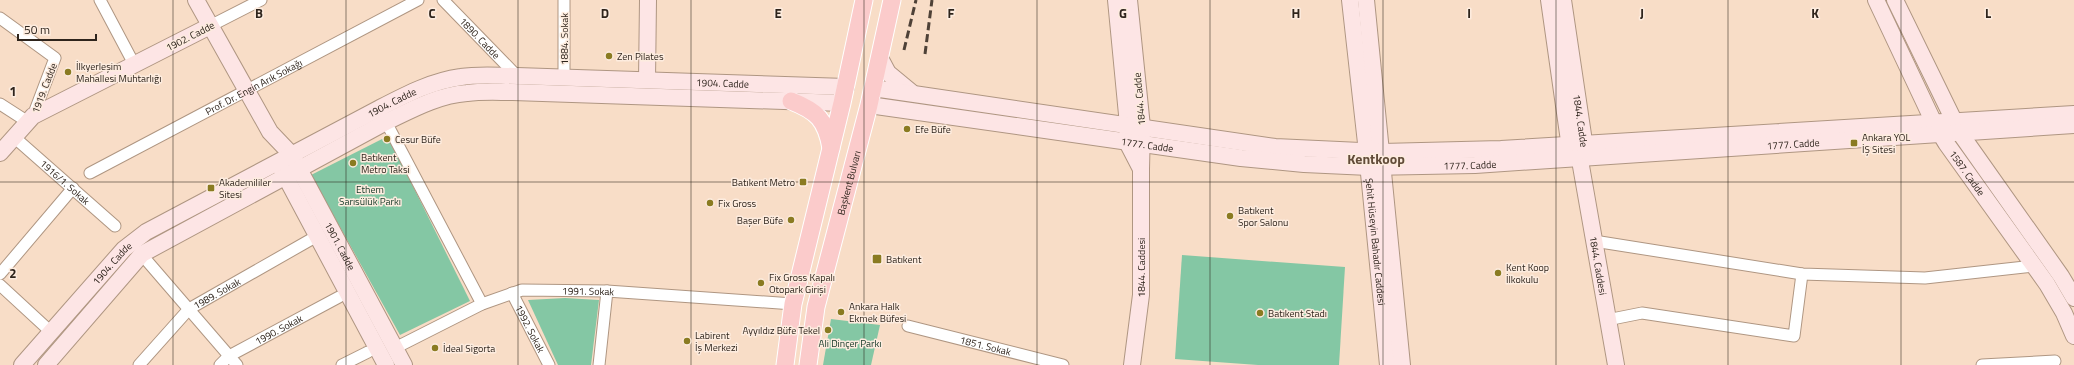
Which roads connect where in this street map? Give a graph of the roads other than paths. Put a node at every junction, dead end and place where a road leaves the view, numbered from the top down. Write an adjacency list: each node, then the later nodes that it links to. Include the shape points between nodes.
1 (100, 0): 21 (street)
2 (196, 0): 19 (main road, 1901. Cadde)
3 (261, 0): 19 (street, 1902. Cadde)
4 (418, 0): 26 (street, Prof. Dr. Engin Arık Sokağı)
5 (443, 0): 22 (street, 1890. Cadde)
6 (564, 0): 23 (street, 1884. Sokak)
7 (648, 0): 24 (main road)
8 (864, 0): 28 (main road)
9 (892, 0): 20 (main road, Başkent Bulvarı)
10 (1116, 0): 35 (main road, 1844. Cadde)
11 (1129, 0): 35 (main road, 1844. Cadde)
12 (1350, 0): 42 (main road, Şehit Hüseyin Bahadır Caddesi)
13 (1366, 0): 42 (main road, Şehit Hüseyin Bahadır Caddesi)
14 (1549, 0): 44 (main road, 1844. Cadde)
15 (1563, 0): 44 (main road, 1844. Cadde)
16 (1876, 0): 38 (main road, 1587. Cadde)
17 (1895, 0): 37 (main road, 1587. Cadde)
18 (0, 18): 33 (street, 1919. Cadde, via 55,58)
19 (210, 26): 21 (main road, 1902. Cadde); 26 (main road, 1901. Cadde)
20 (880, 58): 25 (main road, Başkent Bulvarı); 27 (main road, via 888,73)
21 (134, 64): 33 (main road, 1902. Cadde)
22 (517, 76): 23 (main road, 1904. Cadde); 45 (main road, 1904. Cadde, via 463,76 440,81 416,90)
23 (564, 77): 24 (main road, 1904. Cadde)
24 (647, 80): 28 (main road, 1904. Cadde)
25 (873, 88): 27 (main road, 1777. Cadde); 28 (main road); 31 (main road, Başkent Bulvarı)
26 (246, 89): 45 (main road, 1901. Cadde); 48 (street, Prof. Dr. Engin Arık Sokağı)
27 (914, 94): 35 (main road, 1777. Cadde)
28 (844, 95): 29 (main road, 1904. Cadde); 31 (main road); 41 (main road)
29 (792, 101): 34 (main road, 1904. Cadde, via 466,92 422,105); 41 (main road, via 819,116)
30 (0, 104): 33 (street)
31 (869, 105): 40 (main road, 1777. Cadde); 85 (main road, Başkent Bulvarı, via 816,307)
32 (2074, 114): 37 (main road, 1777. Cadde)
33 (30, 119): 39 (main road, 1919. Cadde)
34 (386, 122): 47 (main road, 1904. Cadde); 63 (street)
35 (1135, 126): 40 (main road, 1844. Cadde); 42 (main road, 1777. Cadde, via 1275,147)
36 (2074, 126): 37 (main road, 1777. Cadde)
37 (1957, 127): 38 (main road, 1777. Cadde); 62 (main road, 1587. Cadde)
38 (1937, 128): 44 (main road, 1777. Cadde); 55 (main road, 1587. Cadde)
39 (14, 137): 43 (main road, 1919. Cadde); 50 (street, 1916/1. Sokak)
40 (1134, 143): 46 (main road, 1777. Cadde, via 1281,163); 87 (main road, 1844. Caddesi, via 1141,169 1141,295)
41 (831, 148): 64 (main road)
42 (1374, 151): 44 (main road, 1777. Cadde, via 1500,149); 46 (main road, Şehit Hüseyin Bahadır Caddesi)
43 (0, 153)
44 (1578, 154): 46 (main road, 1777. Cadde, via 1475,165); 53 (main road, 1844. Caddesi)
45 (284, 158): 47 (main road, 1901. Cadde); 49 (main road, 1901. Cadde); 68 (main road, 1904. Cadde, via 170,218 133,241)
46 (1376, 168): 88 (main road, Şehit Hüseyin Bahadır Caddesi); 89 (main road, Şehit Hüseyin Bahadır Caddesi)
47 (299, 169): 49 (main road, 1904. Cadde); 70 (main road, 1901. Cadde)
48 (90, 173)
49 (285, 176): 75 (main road, 1904. Cadde, via 142,254); 80 (main road, 1901. Cadde)
50 (72, 188): 51 (street, 1916/1. Sokak); 56 (street)
51 (115, 226)
52 (310, 240): 65 (street, 1989. Sokak)
53 (1594, 241): 57 (street); 66 (main road, 1844. Caddesi)
54 (148, 262): 65 (street)
55 (2034, 266): 57 (street, via 1924,278); 69 (main road, 1587. Cadde, via 2056,298)
56 (0, 274)
57 (1802, 274): 66 (street, via 1794,336 1642,313)
58 (0, 285): 68 (street)
59 (607, 291): 60 (street, 1991. Sokak, via 531,290); 64 (street, 1991. Sokak); 83 (street)
60 (512, 293): 63 (street, 1991. Sokak); 82 (street, 1992. Sokak)
61 (339, 297): 72 (street, 1990. Sokak)
62 (2074, 298)
63 (482, 304): 70 (street, 1991. Sokak)
64 (793, 304): 84 (main road)
65 (188, 309): 72 (street); 76 (street, 1989. Sokak)
66 (1608, 320): 90 (main road, 1844. Caddesi)
67 (908, 326): 86 (street, 1851. Sokak)
68 (52, 332): 74 (main road, 1904. Cadde)
69 (2074, 336)
70 (395, 348): 81 (main road, 1901. Cadde)
71 (368, 352): 79 (street)
72 (229, 356): 77 (street, 1990. Sokak); 78 (street)
73 (2054, 361): 91 (street)
74 (22, 365)
75 (46, 365)
76 (140, 365)
77 (220, 365)
78 (236, 365)
79 (342, 365)
80 (386, 365)
81 (404, 365)
82 (549, 365)
83 (599, 365)
84 (786, 365)
85 (808, 365)
86 (1063, 365)
87 (1132, 365)
88 (1388, 365)
89 (1402, 365)
90 (1616, 365)
91 (1982, 365)

